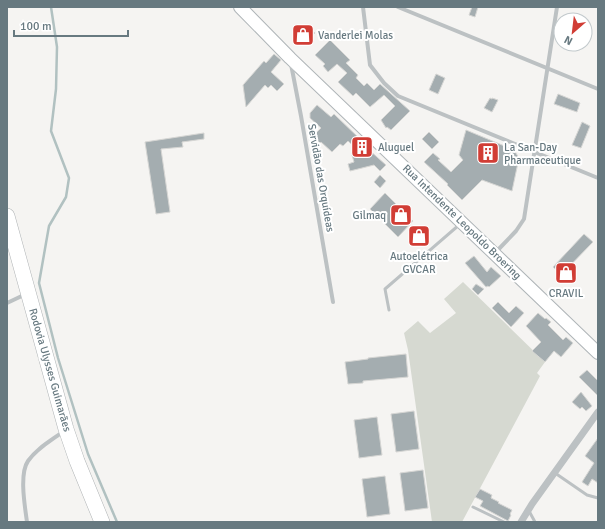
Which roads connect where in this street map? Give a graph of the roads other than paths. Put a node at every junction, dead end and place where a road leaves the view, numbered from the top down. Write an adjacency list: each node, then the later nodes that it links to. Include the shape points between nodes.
1 (240, 7): 5 (main road, Rua Intendente Leopoldo Broering)
2 (363, 7): 8 (street, via 370,66 392,91 398,96)
3 (398, 7): 6 (street)
4 (557, 7): 6 (street)
5 (290, 58): 11 (main road, Rua Intendente Leopoldo Broering); 14 (street, Servidão das Orquídeas)
6 (547, 68): 7 (street); 8 (street)
7 (598, 89)
8 (534, 152): 9 (street); 12 (street, via 524,218 516,231)
9 (598, 178)
10 (7, 216): 13 (highway, Rodovia Ulysses Guimarães)
11 (462, 222): 12 (main road, Rua Intendente Leopoldo Broering); 16 (lane, via 385,289)
12 (495, 253): 17 (main road, Rua Intendente Leopoldo Broering)
13 (28, 293): 15 (street); 19 (highway, Rodovia Ulysses Guimarães)
14 (333, 302)
15 (7, 303)
16 (389, 310)
17 (598, 353)
18 (598, 412): 20 (street)
19 (66, 430): 24 (street, via 41,448 25,468 24,497); 25 (highway, Rodovia Ulysses Guimarães)
20 (555, 472): 21 (lane, via 587,495); 23 (street)
21 (598, 498)
22 (473, 507): 26 (lane)
23 (529, 509): 27 (street); 28 (lane)
24 (27, 522)
25 (102, 522)
26 (504, 522)
27 (520, 522)
28 (535, 522)

